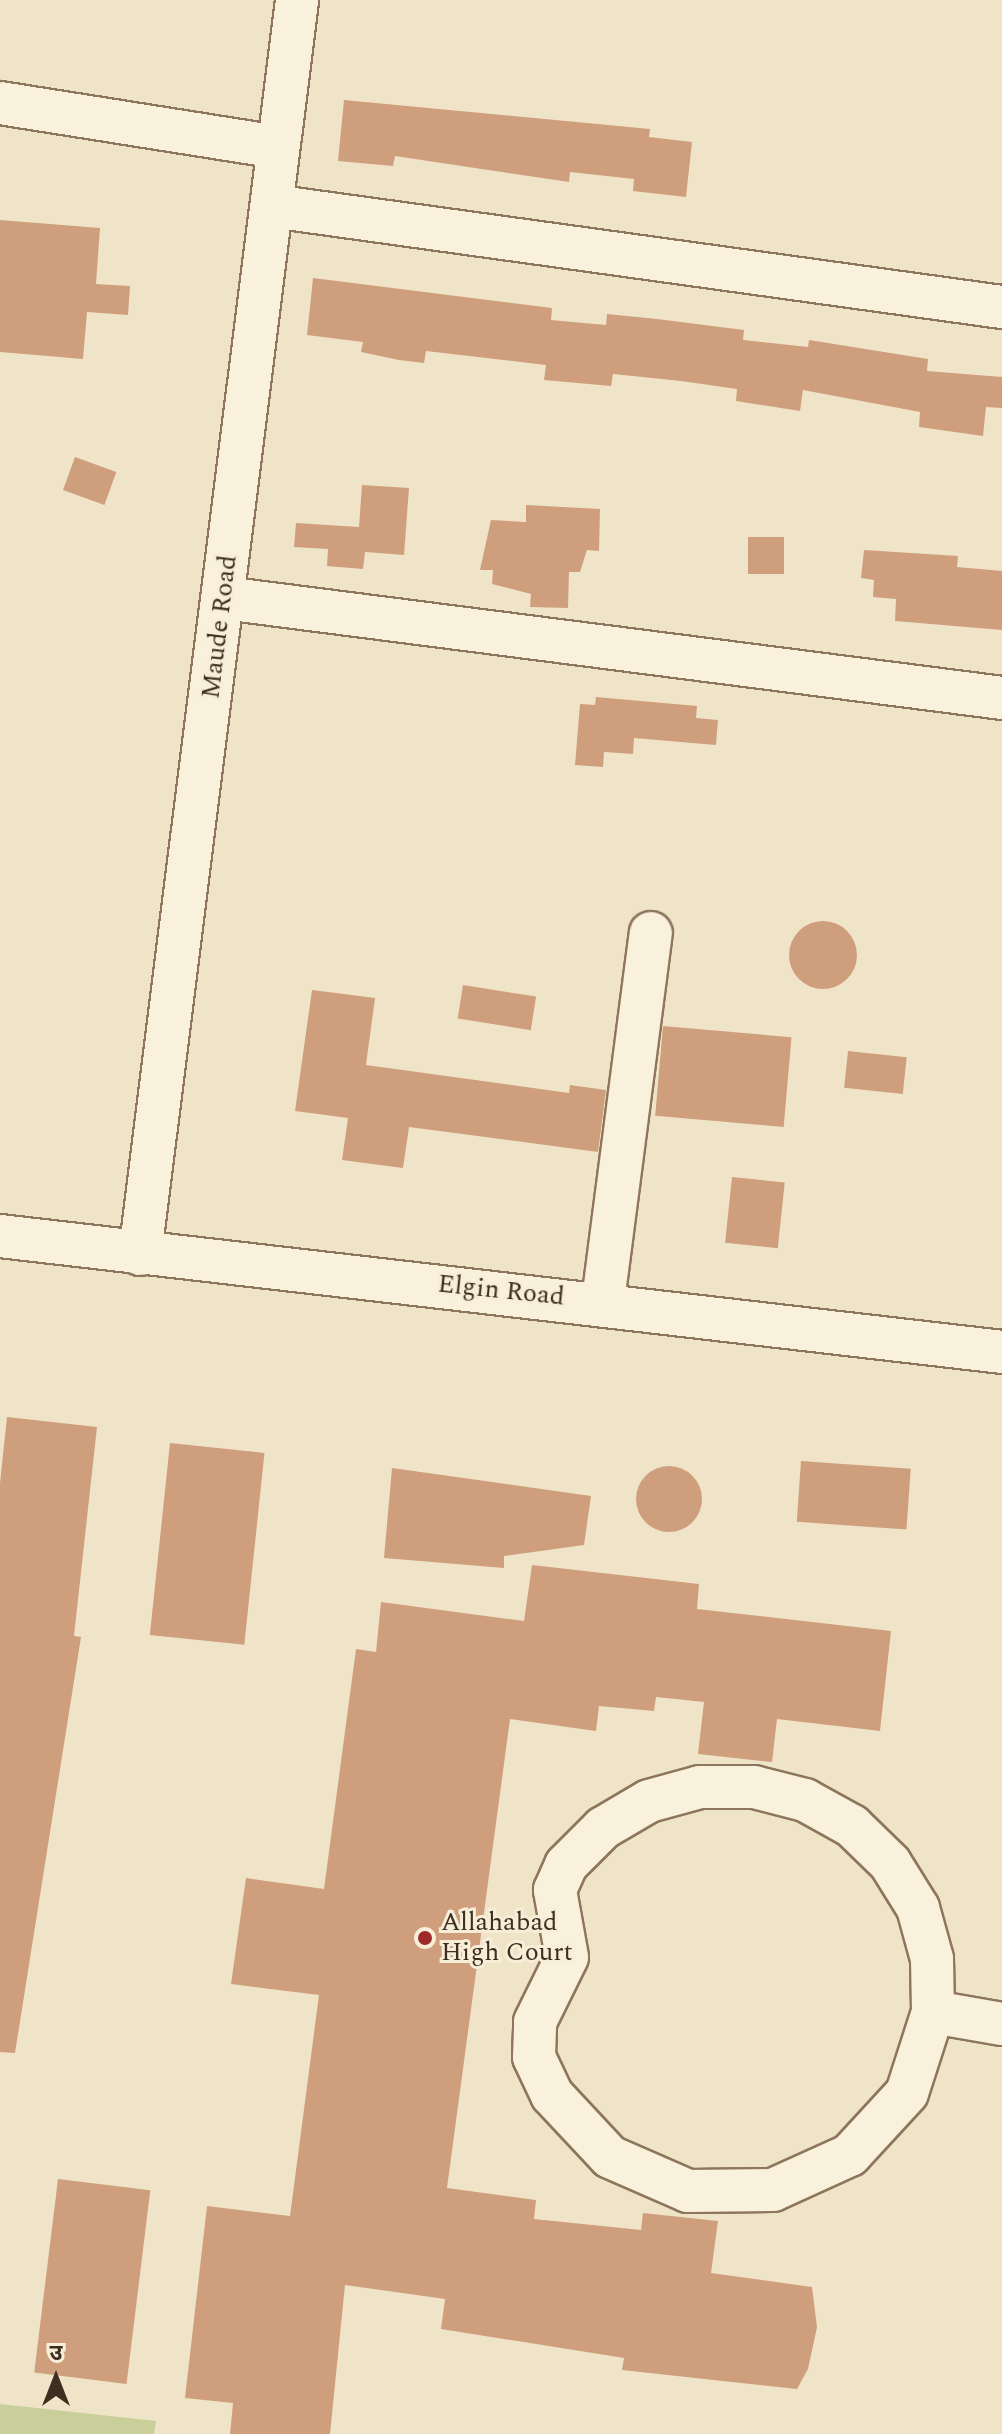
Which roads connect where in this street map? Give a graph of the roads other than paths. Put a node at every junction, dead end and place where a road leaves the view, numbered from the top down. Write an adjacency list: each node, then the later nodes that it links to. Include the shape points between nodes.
1 (297, 0): 3 (street, Maude Road)
2 (0, 103): 3 (street)
3 (279, 147): 4 (street, Maude Road)
4 (272, 206): 5 (street); 6 (street, Maude Road)
5 (1002, 307)
6 (224, 598): 7 (street); 10 (street, Maude Road)
7 (1002, 698)
8 (651, 933): 11 (street)
9 (0, 1236): 10 (street, Elgin Road)
10 (140, 1254): 11 (street, Elgin Road)
11 (603, 1301): 12 (street, Elgin Road)
12 (1002, 1352)
13 (933, 2012): 13 (street, via 932,1959 918,1908 862,1835 805,1800 754,1787 700,1787 649,1801 603,1828 566,1865 555,1890 567,1957 535,2022 534,2057 578,2129 622,2164 688,2191 773,2190 850,2155 882,2127 924,2054); 14 (street)
14 (1002, 2024)

